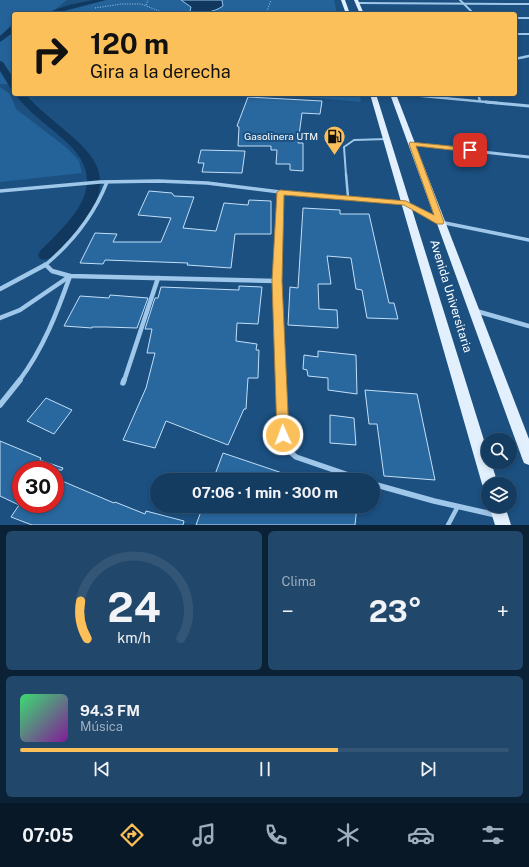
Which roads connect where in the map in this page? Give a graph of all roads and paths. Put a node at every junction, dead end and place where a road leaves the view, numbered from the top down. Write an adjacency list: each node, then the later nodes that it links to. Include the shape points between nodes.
1 (148, 0): 9 (path)
2 (271, 0): 12 (path)
3 (343, 0): 13 (main road)
4 (460, 0): 8 (street)
5 (526, 0): 7 (street)
6 (357, 2): 8 (street); 14 (main road)
7 (529, 3): 8 (street)
8 (463, 4): 15 (street)
9 (146, 5): 10 (path, via 122,4); 11 (path)
10 (95, 8)
11 (162, 12)
12 (267, 12)
13 (347, 12)
14 (361, 12)
15 (472, 12)
16 (517, 18): 17 (street)
17 (529, 18)
18 (517, 34): 19 (street)
19 (529, 34)
20 (529, 56): 21 (street)
21 (519, 58)
22 (374, 96): 28 (main road, Avenida Universitaria)
23 (394, 96): 29 (main road, Avenida Universitaria)
24 (424, 96): 26 (street)
25 (479, 96): 26 (street)
26 (480, 101): 27 (street)
27 (529, 106)
28 (387, 139): 34 (lane, via 354,140 344,147); 35 (main road, Avenida Universitaria)
29 (412, 144): 30 (street); 36 (main road, Avenida Universitaria)
30 (529, 156)
31 (107, 182): 32 (street); 33 (street, via 207,183); 38 (street, via 98,202 82,225)
32 (0, 191)
33 (280, 192): 34 (street); 41 (street)
34 (348, 197): 35 (street)
35 (406, 203): 36 (street); 50 (main road, Avenida Universitaria)
36 (440, 222): 37 (street); 43 (main road, Avenida Universitaria)
37 (529, 240)
38 (46, 264): 39 (street, via 52,271); 42 (street)
39 (70, 276): 40 (street); 44 (street, via 20,310); 47 (street, via 50,330 30,366)
40 (158, 278): 41 (street); 46 (street)
41 (277, 281): 49 (street, via 283,435 286,446 296,457)
42 (0, 289)
43 (473, 310): 45 (street); 48 (main road, Avenida Universitaria)
44 (0, 318)
45 (529, 326)
46 (123, 383)
47 (0, 405)
48 (529, 458)
49 (343, 473)
50 (488, 477)
51 (380, 486): 52 (street)
52 (457, 508): 53 (street); 54 (lane)
53 (500, 516)
54 (448, 525)

